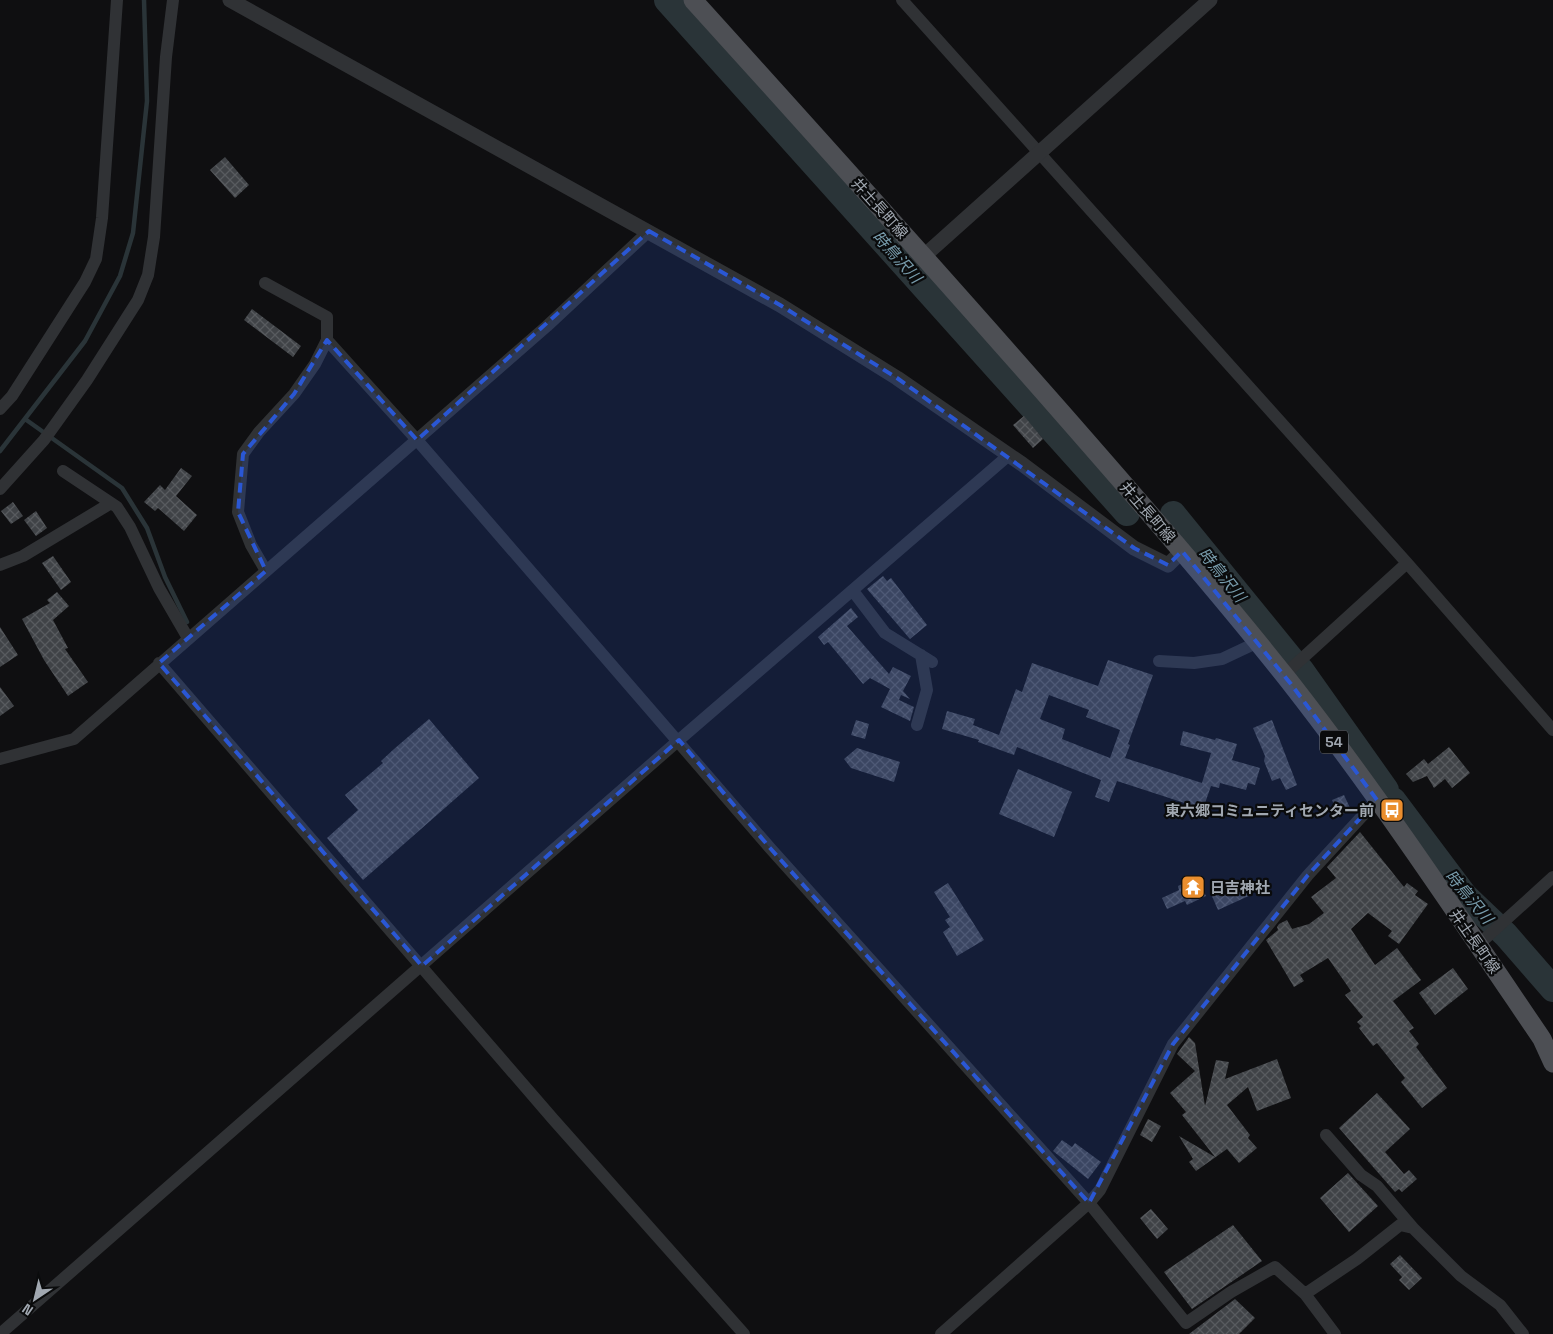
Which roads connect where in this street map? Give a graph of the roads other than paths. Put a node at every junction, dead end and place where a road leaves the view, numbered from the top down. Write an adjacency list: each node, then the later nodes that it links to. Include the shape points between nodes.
1 (117, 0): 12 (street, via 102,218 96,259 85,282 12,396)
2 (173, 0): 16 (street, via 154,237 148,275 126,320 48,435)
3 (230, 0): 8 (street)
4 (693, 0): 9 (main road, 井土長町線 / 54)
5 (902, 0): 7 (street)
6 (1210, 0): 7 (street)
7 (1039, 153): 9 (street); 19 (street)
8 (649, 231): 13 (street); 14 (street, via 780,305 897,378)
9 (924, 256): 18 (main road, 井土長町線 / 54)
10 (265, 283): 11 (street, via 327,317)
11 (326, 340): 13 (street); 21 (street, via 315,364 294,394 243,454 238,512)
12 (0, 409)
13 (417, 440): 21 (street); 30 (street)
14 (1009, 456): 18 (street, via 1134,548 1168,565); 22 (street)
15 (63, 471): 17 (street)
16 (0, 489)
17 (111, 503): 20 (street, via 23,556); 23 (street, via 130,527 159,588)
18 (1182, 551): 24 (main road, 井土長町線 / 54)
19 (1407, 563): 27 (street); 29 (street)
20 (0, 565)
21 (266, 571): 23 (street)
22 (853, 590): 28 (street, via 885,633 926,658 927,690); 30 (street)
23 (188, 638): 26 (street)
24 (1258, 642): 25 (street, via 1222,659 1194,664); 27 (main road, 井土長町線 / 54)
25 (1159, 661)
26 (159, 663): 31 (street, via 74,739); 35 (street)
27 (1284, 675): 32 (main road, 井土長町線 / 54)
28 (917, 725)
29 (1553, 730)
30 (679, 740): 35 (street); 38 (street, via 770,848)
31 (0, 759)
32 (1377, 800): 34 (main road, 井土長町線 / 54); 38 (street, via 1308,875 1173,1044 1100,1190)
33 (1553, 877): 34 (street)
34 (1484, 939): 36 (main road, 井土長町線 / 54)
35 (422, 966): 41 (street); 42 (street)
36 (1553, 1063)
37 (1326, 1135): 39 (street, via 1361,1174 1378,1186)
38 (1089, 1204): 40 (street, via 1186,1323 1231,1292 1275,1268); 43 (street)
39 (1413, 1228): 40 (street, via 1400,1225); 45 (street, via 1460,1276 1500,1305)
40 (1305, 1294): 44 (street)
41 (0, 1334)
42 (744, 1334)
43 (941, 1334)
44 (1335, 1334)
45 (1523, 1334)

